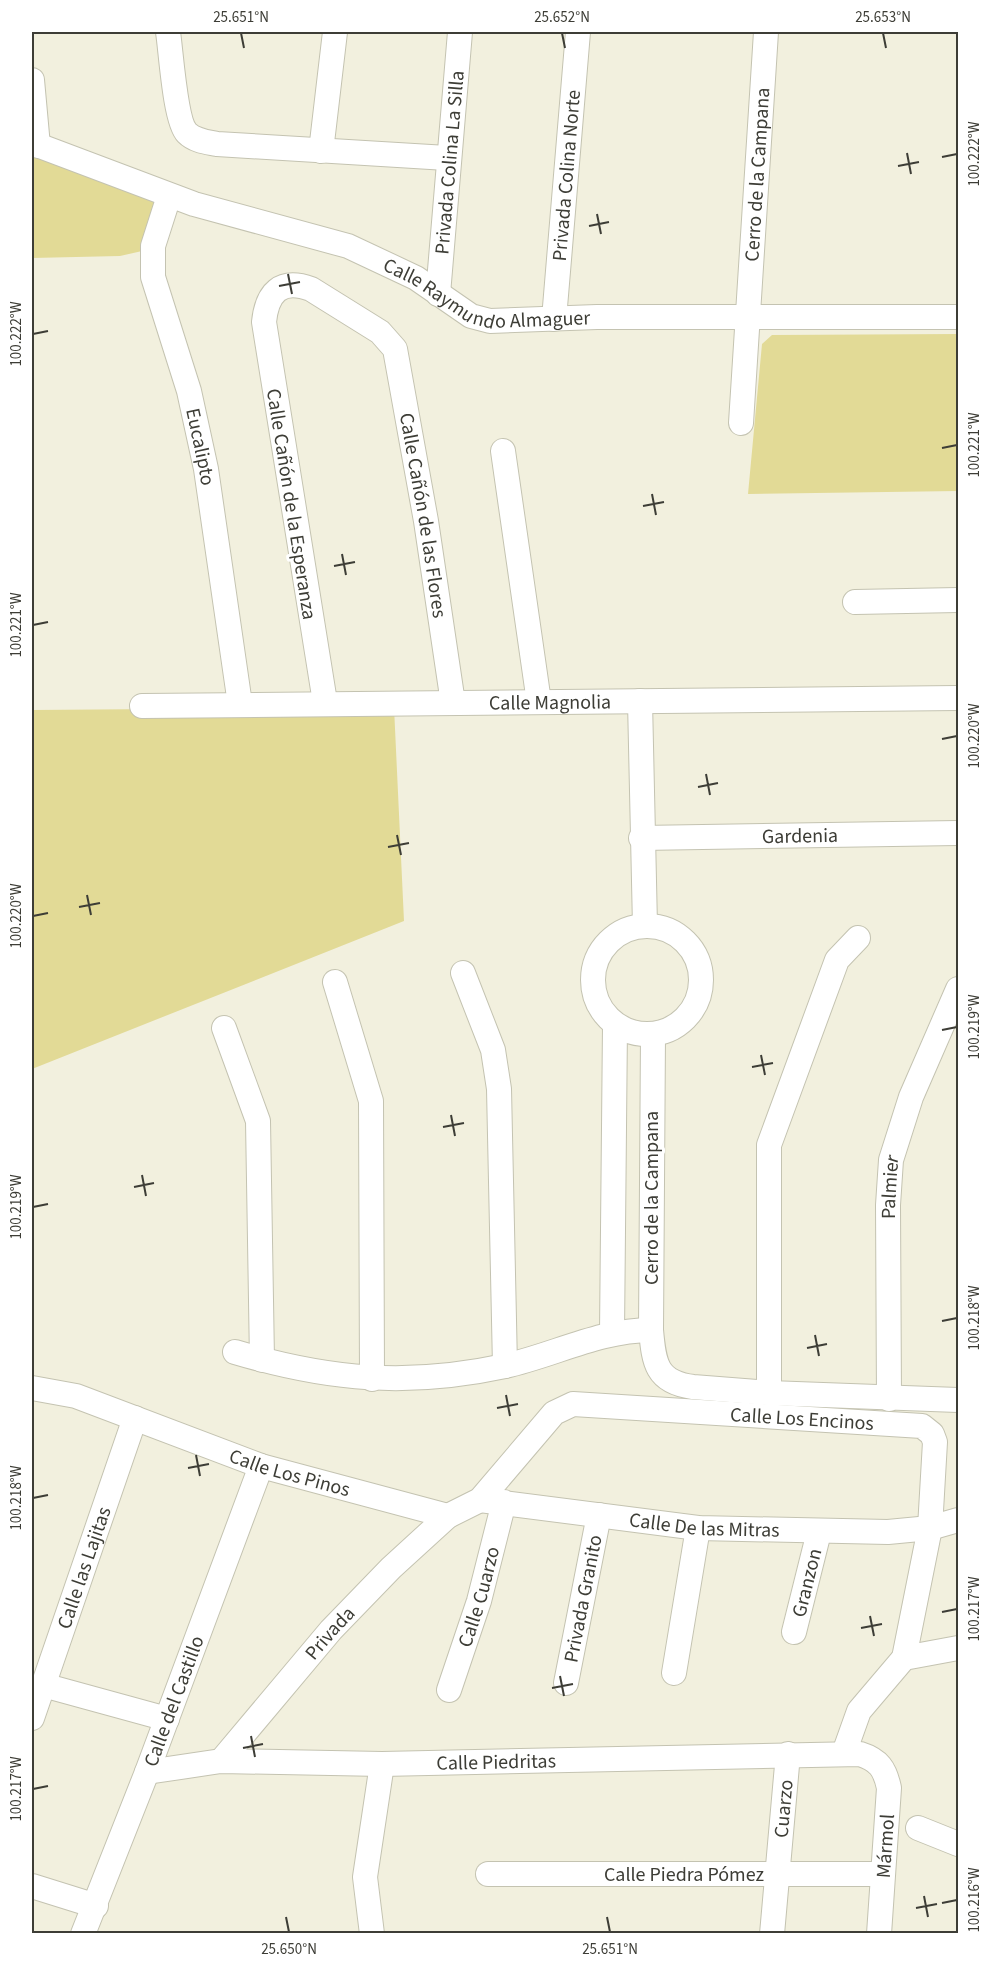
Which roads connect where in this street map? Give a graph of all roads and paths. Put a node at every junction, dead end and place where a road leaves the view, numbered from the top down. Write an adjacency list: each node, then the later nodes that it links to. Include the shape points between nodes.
1 (168, 32): 8 (street, via 180,119 187,133 200,141 217,144)
2 (335, 32): 8 (street)
3 (460, 32): 9 (street, Privada Colina La Silla)
4 (578, 32): 14 (street, Privada Colina Norte)
5 (766, 32): 13 (street, Cerro de la Campana)
6 (32, 80): 7 (street)
7 (35, 145): 10 (street, Calle Raymundo Almaguer)
8 (321, 151): 9 (street)
9 (447, 158): 11 (street, Privada Colina La Silla)
10 (169, 196): 11 (street, Calle Raymundo Almaguer, via 348,246 408,273); 25 (street, Eucalipto, via 153,246 153,277 189,391 206,469)
11 (438, 294): 14 (street, Calle Raymundo Almaguer, via 471,316 490,321)
12 (958, 317): 13 (street, Calle Raymundo Almaguer)
13 (748, 318): 14 (street, Calle Raymundo Almaguer); 16 (street, Cerro de la Campana)
14 (554, 319)
15 (380, 332): 22 (street, Calle Cañón de la Esperanza, via 300,285 277,290 266,306 266,347); 24 (street, Calle Cañón de las Flores, via 395,349 399,361)
16 (741, 423)
17 (503, 451): 23 (street)
18 (958, 600): 19 (street)
19 (855, 602)
20 (958, 698): 21 (street, Calle Magnolia)
21 (640, 701): 23 (street, Calle Magnolia); 28 (street)
22 (325, 702): 24 (street, Calle Magnolia); 25 (street, Calle Magnolia)
23 (539, 702): 24 (street, Calle Magnolia)
24 (453, 703)
25 (240, 704): 26 (street, Calle Magnolia)
26 (141, 706)
27 (958, 833): 28 (street, Gardenia)
28 (641, 838): 29 (street)
29 (645, 926): 34 (street, via 630,928 613,938 600,953 593,972 594,992); 36 (street, via 669,930 686,942 697,959 702,979 698,999 688,1016 672,1029)
30 (858, 938): 44 (street, via 837,960 769,1145)
31 (463, 973): 41 (street, via 493,1050 499,1089)
32 (335, 982): 42 (street, via 371,1101)
33 (958, 989): 45 (street, Palmier, via 911,1097 891,1160)
34 (615, 1025): 36 (street, via 633,1033); 38 (street)
35 (224, 1028): 40 (street, via 258,1121)
36 (653, 1035): 37 (street, Cerro de la Campana)
37 (651, 1330): 38 (street); 44 (street, Cerro de la Campana, via 654,1361 661,1373 681,1386)
38 (612, 1333): 41 (street)
39 (235, 1352): 40 (street)
40 (262, 1360): 42 (street, via 310,1372)
41 (505, 1366): 42 (street, via 440,1377)
42 (372, 1379)
43 (32, 1388): 47 (street, Calle Los Pinos, via 76,1396)
44 (769, 1393): 45 (street)
45 (889, 1399): 46 (street)
46 (958, 1400)
47 (135, 1418): 48 (street, Calle Los Pinos); 62 (street, Calle las Lajitas)
48 (261, 1466): 52 (street, Calle Los Pinos); 65 (street, Calle del Castillo)
49 (480, 1500): 50 (street, Calle De las Mitras); 52 (street, Privada); 55 (street, Calle Los Encinos, via 554,1413 573,1404 922,1426 932,1434 935,1443)
50 (504, 1502): 51 (street, Calle De las Mitras); 63 (street, Calle Cuarzo, via 479,1601)
51 (599, 1515): 54 (street, Calle De las Mitras); 61 (street, Privada Granito)
52 (448, 1516): 66 (street, Privada, via 331,1630)
53 (958, 1520): 55 (street, Calle De las Mitras)
54 (699, 1528): 56 (street, Calle De las Mitras); 60 (street)
55 (930, 1528): 56 (street, Calle De las Mitras); 59 (street, Calle Los Encinos)
56 (819, 1532): 57 (street, Granzon)
57 (794, 1632)
58 (958, 1648): 59 (street)
59 (904, 1658): 67 (street, via 859,1711)
60 (674, 1673)
61 (566, 1683)
62 (43, 1684): 64 (street, Calle las Lajitas); 65 (street)
63 (449, 1690)
64 (32, 1718)
65 (167, 1719): 73 (street, Calle del Castillo)
66 (249, 1728): 69 (street, Privada); 70 (street)
67 (844, 1753): 68 (street, Calle Piedritas); 71 (street, Calle Piedritas, via 860,1754)
68 (788, 1754): 72 (street, Calle Piedritas); 77 (street, Cuarzo)
69 (221, 1761): 70 (street, Calle Piedritas); 73 (street, Calle Piedritas)
70 (260, 1762): 72 (street, Calle Piedritas)
71 (878, 1762): 78 (street, Mármol, via 886,1773 889,1788)
72 (382, 1764): 82 (street, via 365,1877)
73 (147, 1772): 80 (street, Calle del Castillo)
74 (918, 1828): 75 (street)
75 (958, 1844)
76 (488, 1874): 77 (street, Calle Piedra Pómez)
77 (777, 1874): 78 (street, Calle Piedra Pómez); 83 (street, Cuarzo)
78 (882, 1874): 84 (street, Mármol)
79 (32, 1886): 80 (street)
80 (96, 1906): 81 (street, Calle del Castillo)
81 (82, 1934)
82 (372, 1934)
83 (772, 1934)
84 (879, 1934)

